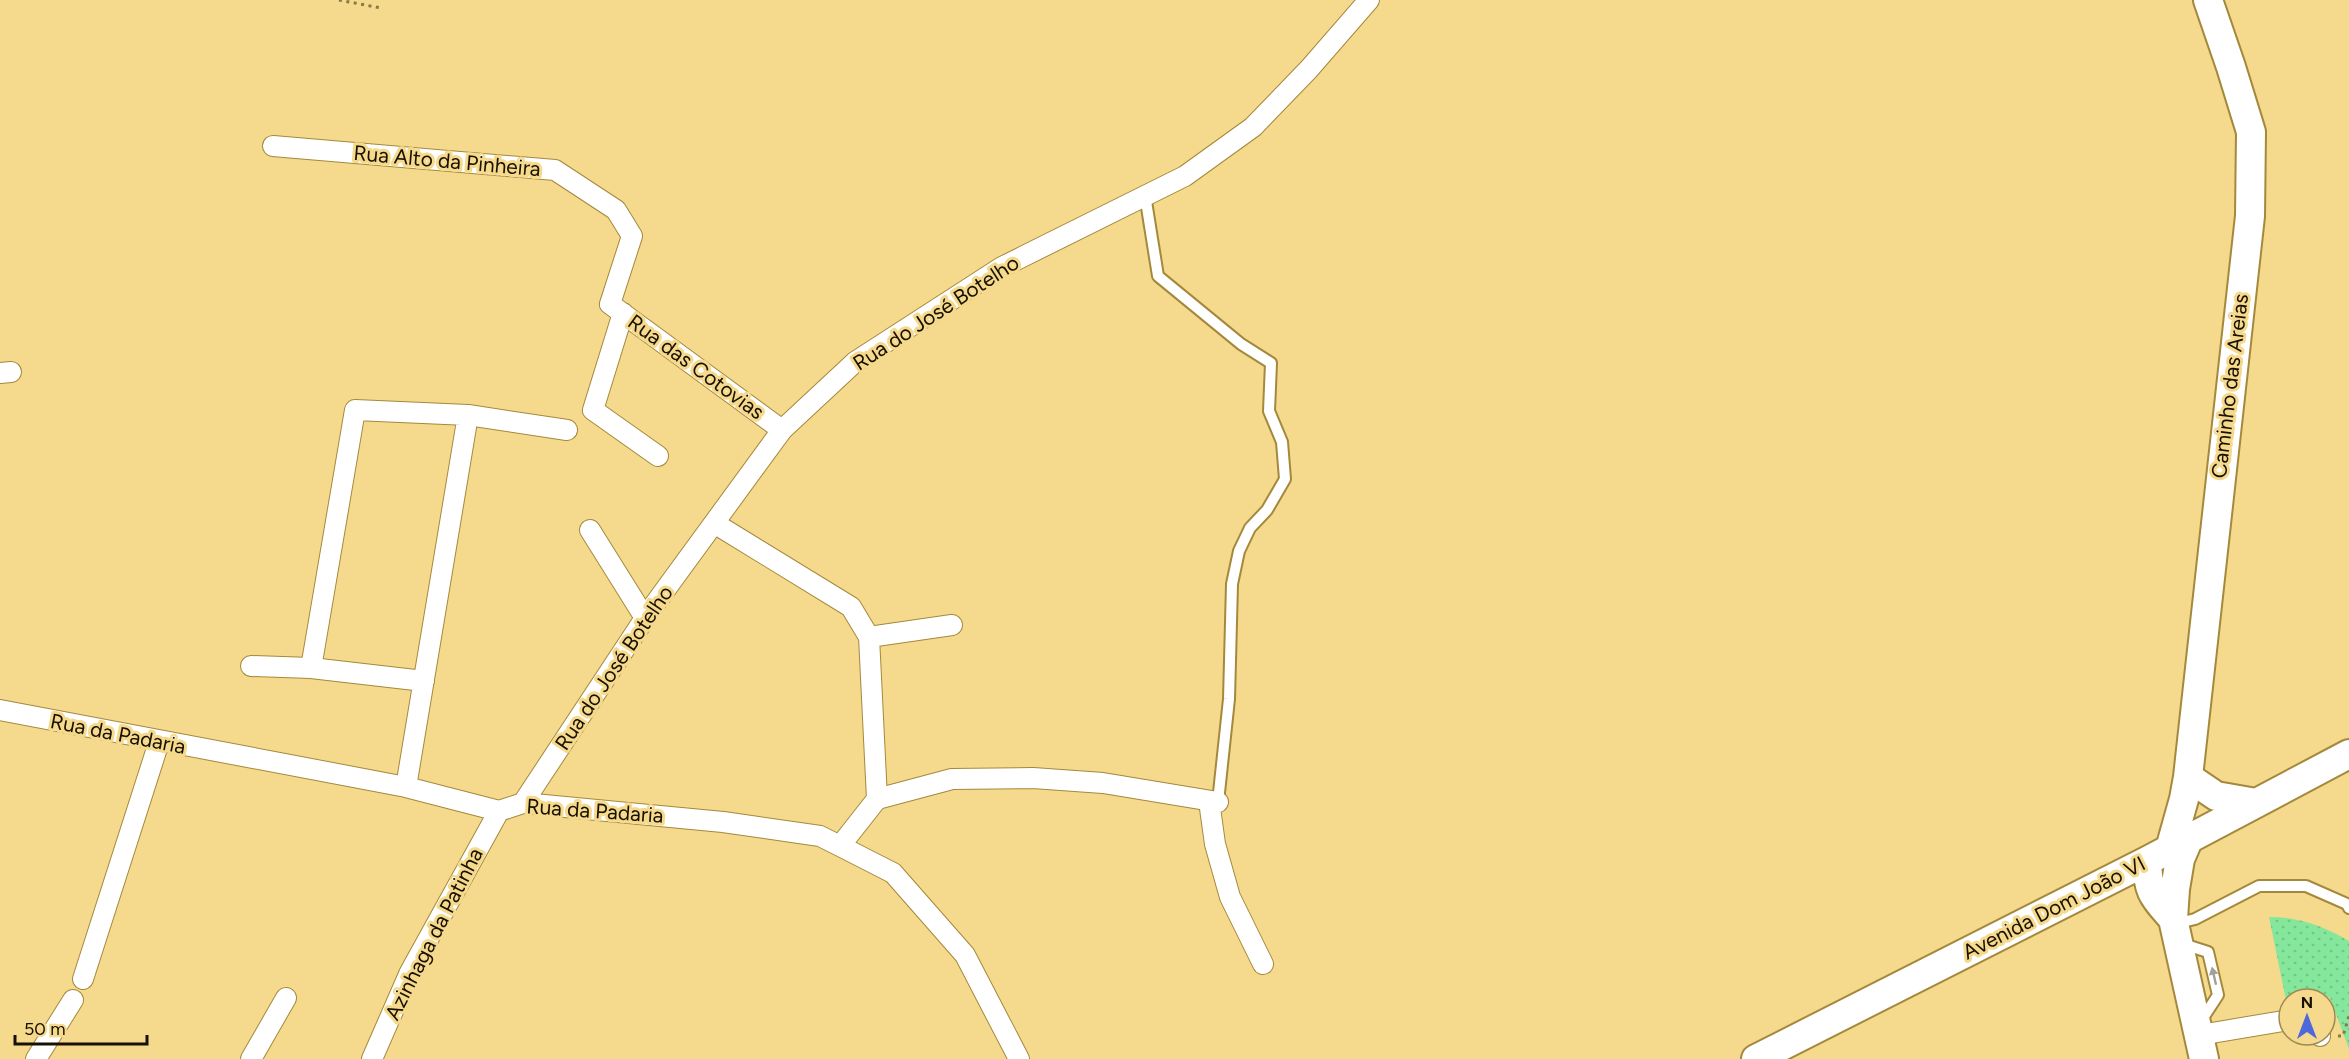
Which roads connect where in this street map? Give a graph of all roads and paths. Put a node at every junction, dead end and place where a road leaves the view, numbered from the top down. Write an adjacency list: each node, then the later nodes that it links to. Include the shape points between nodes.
1 (339, 0): 4 (path)
2 (1369, 0): 6 (street, Rua do José Botelho, via 1253,127 1185,176)
3 (2208, 0): 24 (street, Caminho das Areias, via 2251,132 2250,216)
4 (381, 8)
5 (273, 146): 7 (street, Rua Alto da Pinheira, via 555,170 616,210 632,236)
6 (1145, 195): 10 (street, Rua do José Botelho, via 1002,267 963,292 855,362); 26 (lane, via 1158,276 1270,363 1269,411 1281,442 1285,478 1267,510 1250,528 1239,551 1232,584 1229,699)
7 (616, 308): 10 (street, Rua das Cotovias); 11 (street, Rua Alto da Pinheira, via 593,410)
8 (468, 415): 9 (street); 18 (street, via 356,410); 19 (street)
9 (567, 429)
10 (782, 429): 12 (street, Rua do José Botelho)
11 (658, 456)
12 (714, 523): 14 (street, Rua do José Botelho); 16 (street, via 851,607)
13 (590, 530): 14 (street)
14 (645, 618): 27 (street, Rua do José Botelho)
15 (952, 625): 16 (street)
16 (869, 637): 25 (street)
17 (251, 666): 18 (street)
18 (311, 668): 19 (street)
19 (424, 681): 23 (street)
20 (0, 710): 21 (street, Rua da Padaria)
21 (159, 742): 23 (street, Rua da Padaria); 37 (street)
22 (2349, 754): 28 (street, Avenida Dom João VI)
23 (406, 787): 29 (street, Rua da Padaria)
24 (2191, 788): 28 (street); 30 (street, Caminho das Areias); 30 (street)
25 (877, 799): 26 (street, via 952,779 1033,778 1103,783); 31 (street)
26 (1214, 802): 36 (street, via 1215,844 1230,897)
27 (523, 803): 29 (street, Rua da Padaria); 31 (street, Rua da Padaria, via 723,822 820,836)
28 (2256, 803): 30 (street, Avenida Dom João VI)
29 (499, 811): 44 (street, Azinhaga da Patinha, via 410,972)
30 (2178, 844): 32 (street, Avenida Dom João VI); 33 (street, Caminho das Areias, via 2180,859); 33 (street, via 2149,885)
31 (840, 846): 45 (street, Rua da Padaria, via 893,873 965,955)
32 (2094, 887): 33 (street, via 2117,885); 46 (street, Avenida Dom João VI)
33 (2164, 893): 35 (street)
34 (2349, 908): 35 (lane, via 2306,886 2259,886)
35 (2176, 929): 41 (street)
36 (1263, 964)
37 (83, 979)
38 (286, 998): 43 (street)
39 (73, 1000): 42 (street)
40 (2277, 1023): 41 (street)
41 (2201, 1040)
42 (36, 1059)
43 (251, 1059)
44 (372, 1059)
45 (1019, 1059)
46 (1756, 1059)

